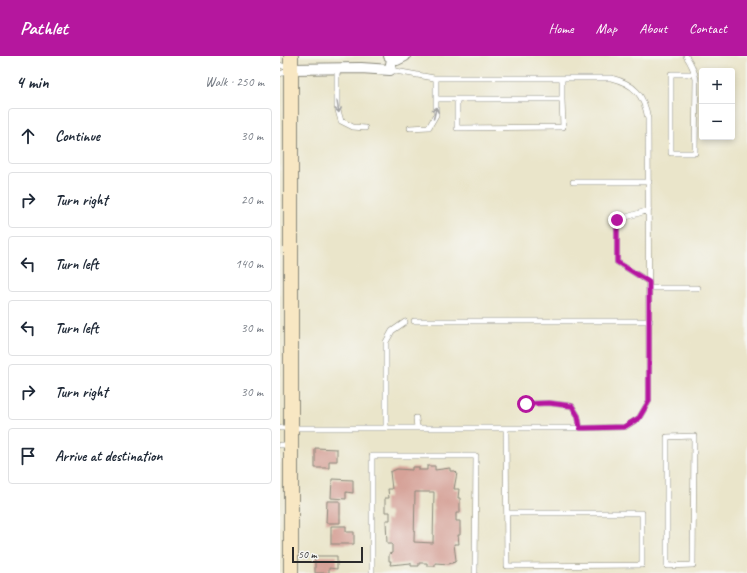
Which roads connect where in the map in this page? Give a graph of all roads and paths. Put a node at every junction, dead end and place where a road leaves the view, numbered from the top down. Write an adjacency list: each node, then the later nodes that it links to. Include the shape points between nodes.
1 (405, 56): 3 (street, via 400,60)
2 (686, 56): 7 (lane)
3 (390, 57): 6 (street)
4 (286, 66): 5 (street); 25 (main road)
5 (337, 69): 6 (street); 13 (lane, one-way to 13, via 337,107 341,121 353,127)
6 (390, 70): 8 (lane)
7 (695, 74): 7 (lane, via 695,153 671,153 671,74)
8 (436, 78): 9 (lane); 10 (lane)
9 (562, 78): 12 (lane); 16 (lane, via 611,78 622,81 639,94 646,105 648,119)
10 (437, 99): 11 (lane); 14 (lane, one-way to 10, via 429,127 436,115)
11 (457, 99): 12 (lane); 12 (lane, via 457,128 563,127)
12 (562, 99)
13 (365, 128)
14 (410, 128)
15 (572, 182): 16 (lane)
16 (649, 182): 17 (lane)
17 (649, 210): 18 (lane); 18 (lane, via 617,220 617,262)
18 (650, 285): 19 (lane); 21 (lane)
19 (698, 288)
20 (414, 321): 21 (lane)
21 (650, 321): 29 (lane, via 649,401 639,418 624,427)
22 (405, 322): 26 (lane, via 392,331 386,342)
23 (526, 404): 29 (lane, via 572,406 578,416)
24 (416, 418): 27 (lane)
25 (286, 428): 26 (lane); 30 (main road)
26 (386, 428): 27 (lane)
27 (416, 428): 28 (lane)
28 (506, 428): 29 (lane); 31 (lane)
29 (580, 428)
30 (286, 445): 33 (main road)
31 (507, 513): 31 (lane, via 507,566 642,565 642,513)
32 (684, 567): 32 (lane, via 693,565 694,436 667,437 667,566); 36 (lane)
33 (291, 573)
34 (372, 573): 35 (lane, via 372,456 476,456)
35 (475, 573)
36 (684, 573)

